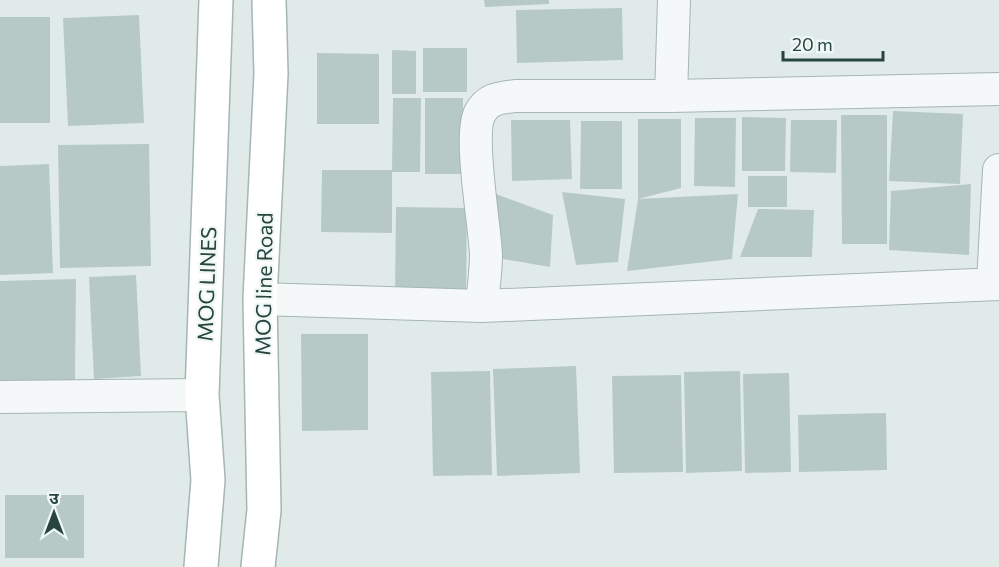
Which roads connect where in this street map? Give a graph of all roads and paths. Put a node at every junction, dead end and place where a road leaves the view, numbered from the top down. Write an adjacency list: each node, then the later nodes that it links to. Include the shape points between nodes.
1 (216, 0): 10 (main road, MOG LINES)
2 (269, 0): 8 (main road, MOG line Road, via 271,74)
3 (674, 0): 5 (street)
4 (999, 89): 5 (street)
5 (671, 96): 9 (street, via 515,96 487,103 478,115 475,138 486,256)
6 (999, 170): 7 (street)
7 (996, 283): 9 (street)
8 (261, 299): 9 (street); 13 (main road, MOG line Road, via 264,510)
9 (482, 306)
10 (202, 395): 11 (street); 12 (main road, MOG LINES, via 208,480)
11 (0, 397)
12 (201, 567)
13 (258, 567)

